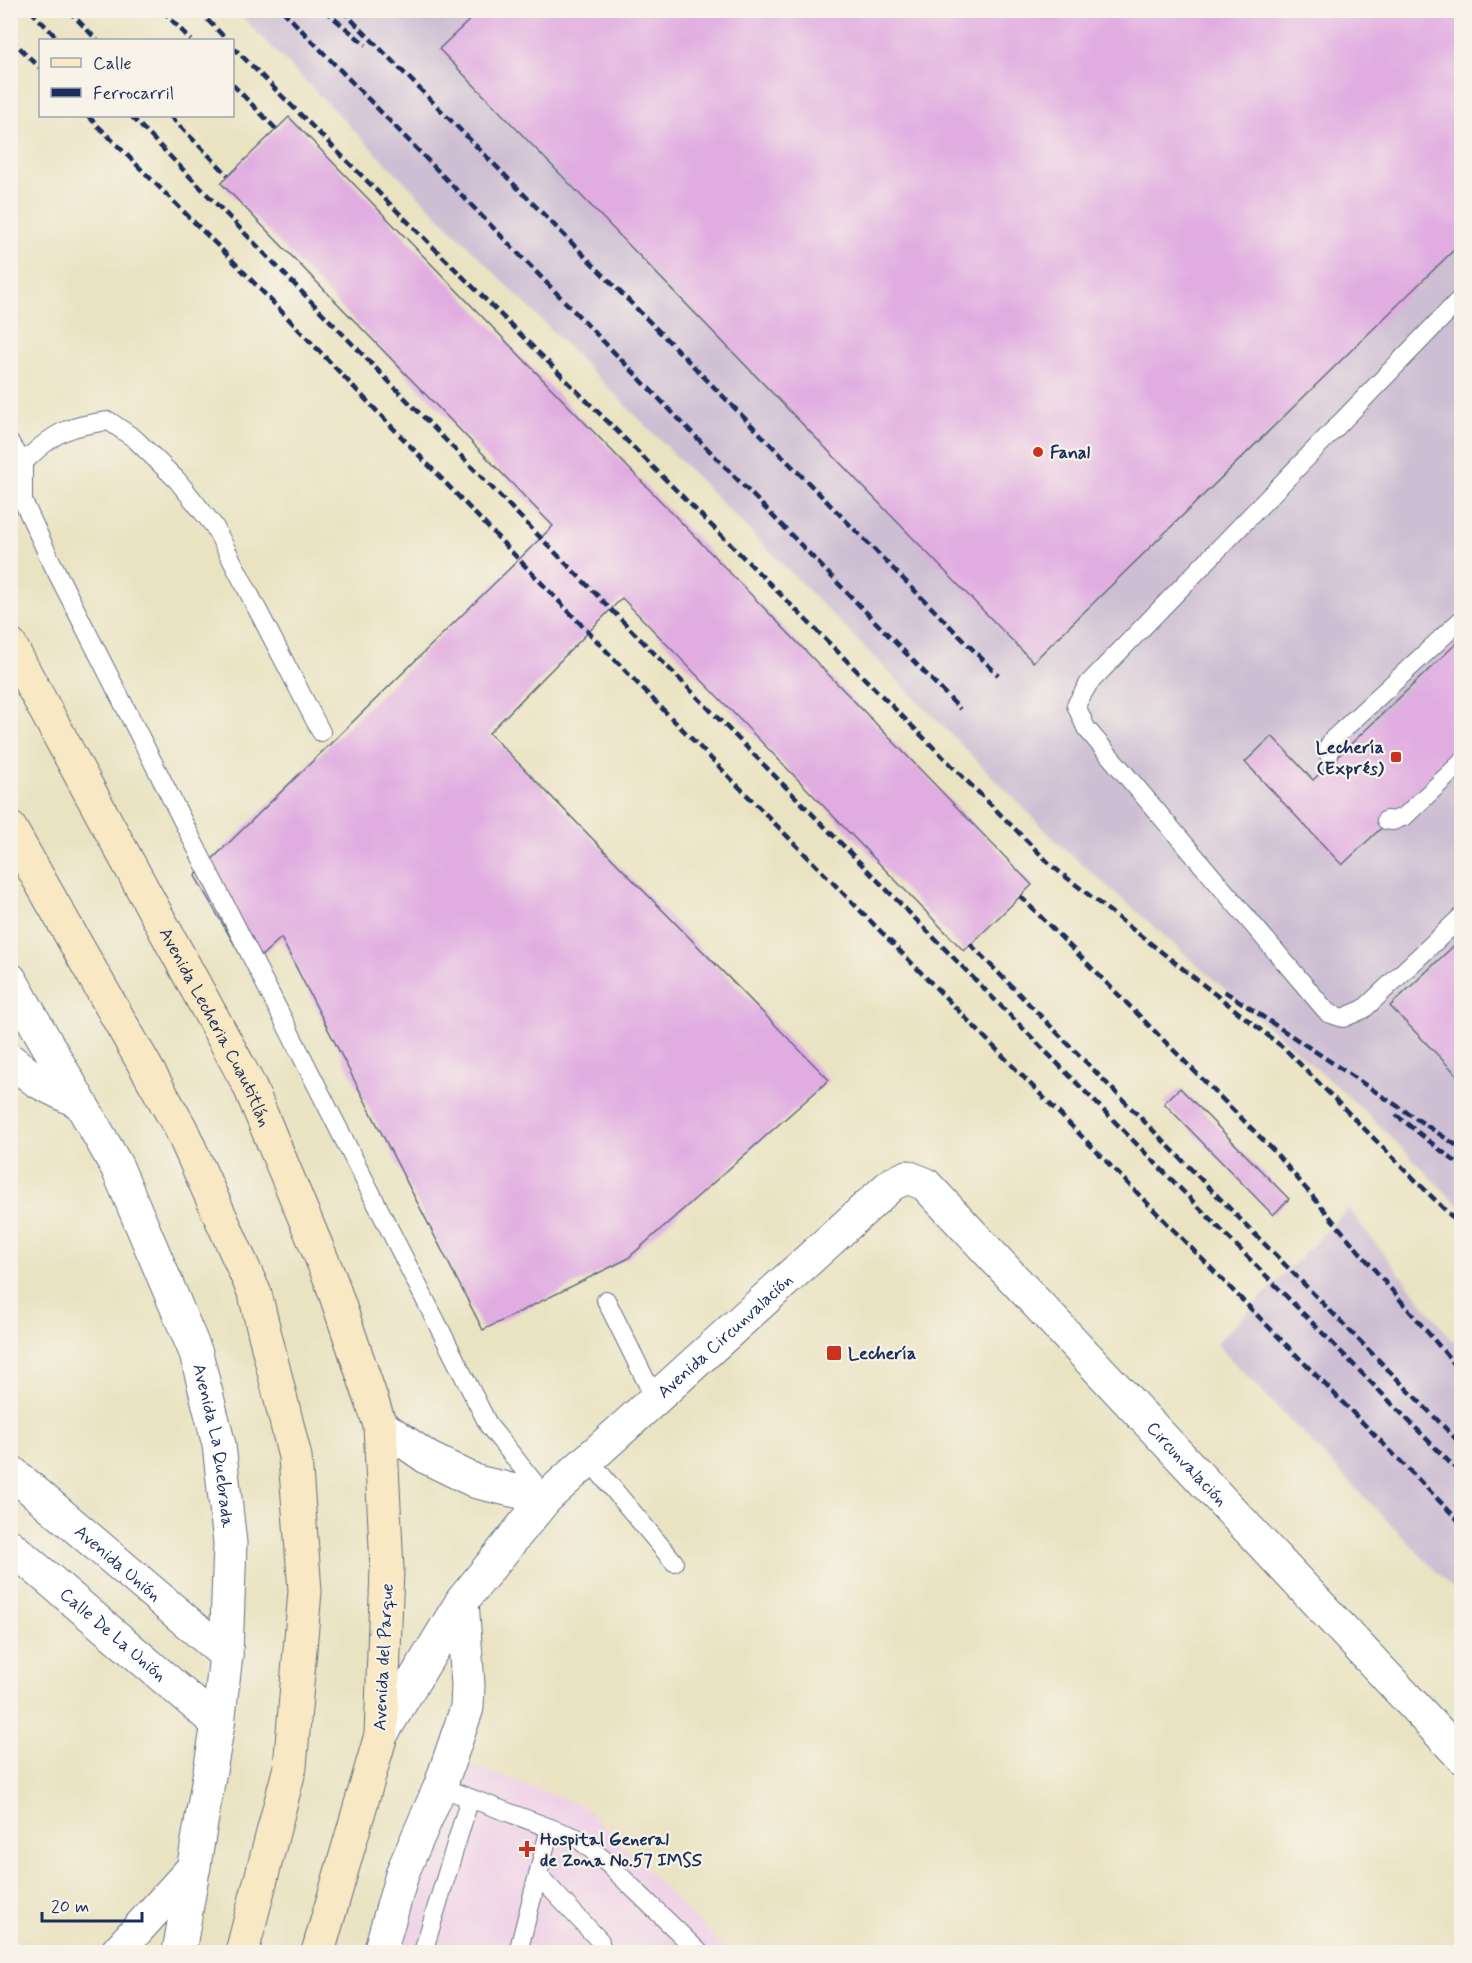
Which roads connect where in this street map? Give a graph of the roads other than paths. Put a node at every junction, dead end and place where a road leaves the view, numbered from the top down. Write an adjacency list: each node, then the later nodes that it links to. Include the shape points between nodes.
1 (1461, 297): 11 (lane, via 1089,683 1076,705 1086,728 1328,1013 1344,1018 1364,1009)
2 (10, 443): 3 (lane)
3 (23, 463): 6 (lane, via 47,439 79,424 109,421 135,439 177,480 214,526); 21 (lane, via 22,501 49,557 489,1426)
4 (1461, 619): 7 (lane, via 1333,739)
5 (10, 645): 18 (main road, Avenida Lecheria Cuautitlán, via 249,1084 331,1281)
6 (321, 732)
7 (1329, 755)
8 (1461, 762): 9 (lane, via 1405,816)
9 (1386, 820)
10 (10, 828): 36 (main road, via 185,1139 255,1294 295,1458 305,1591 290,1767)
11 (1461, 915)
12 (10, 979): 14 (street, Avenida La Quebrada)
13 (10, 1060): 14 (street, via 38,1082)
14 (79, 1102): 25 (street, Avenida La Quebrada, via 117,1167 196,1353 219,1444 230,1542)
15 (907, 1177): 17 (street, Avenida Circunvalación, via 892,1184); 28 (street, Circunvalación, via 925,1184)
16 (606, 1300): 17 (lane)
17 (655, 1399): 19 (street, Avenida Circunvalación)
18 (380, 1425): 21 (street, via 428,1458 477,1482); 27 (main road, Avenida del Parque, via 387,1569)
19 (589, 1460): 21 (street, Avenida Circunvalación); 23 (lane)
20 (10, 1471): 25 (street, Avenida Unión)
21 (546, 1498): 24 (street, Avenida Circunvalación)
22 (10, 1546): 26 (street, Calle De La Unión)
23 (674, 1562)
24 (462, 1601): 27 (street, Avenida Circunvalación); 29 (street, via 467,1708)
25 (226, 1655): 26 (street, Avenida La Quebrada)
26 (218, 1724): 32 (street, Avenida La Quebrada)
27 (381, 1735): 37 (main road, Avenida del Parque)
28 (1461, 1757)
29 (440, 1787): 30 (lane); 38 (street, via 403,1871)
30 (470, 1798): 31 (lane); 39 (lane)
31 (550, 1828): 33 (lane); 42 (lane, via 577,1838 603,1859)
32 (194, 1867): 34 (street, Avenida La Quebrada); 35 (street)
33 (538, 1875): 40 (lane); 41 (lane, via 600,1941)
34 (179, 1952)
35 (117, 1953)
36 (242, 1953)
37 (318, 1953)
38 (380, 1953)
39 (423, 1953)
40 (518, 1953)
41 (601, 1953)
42 (699, 1953)

